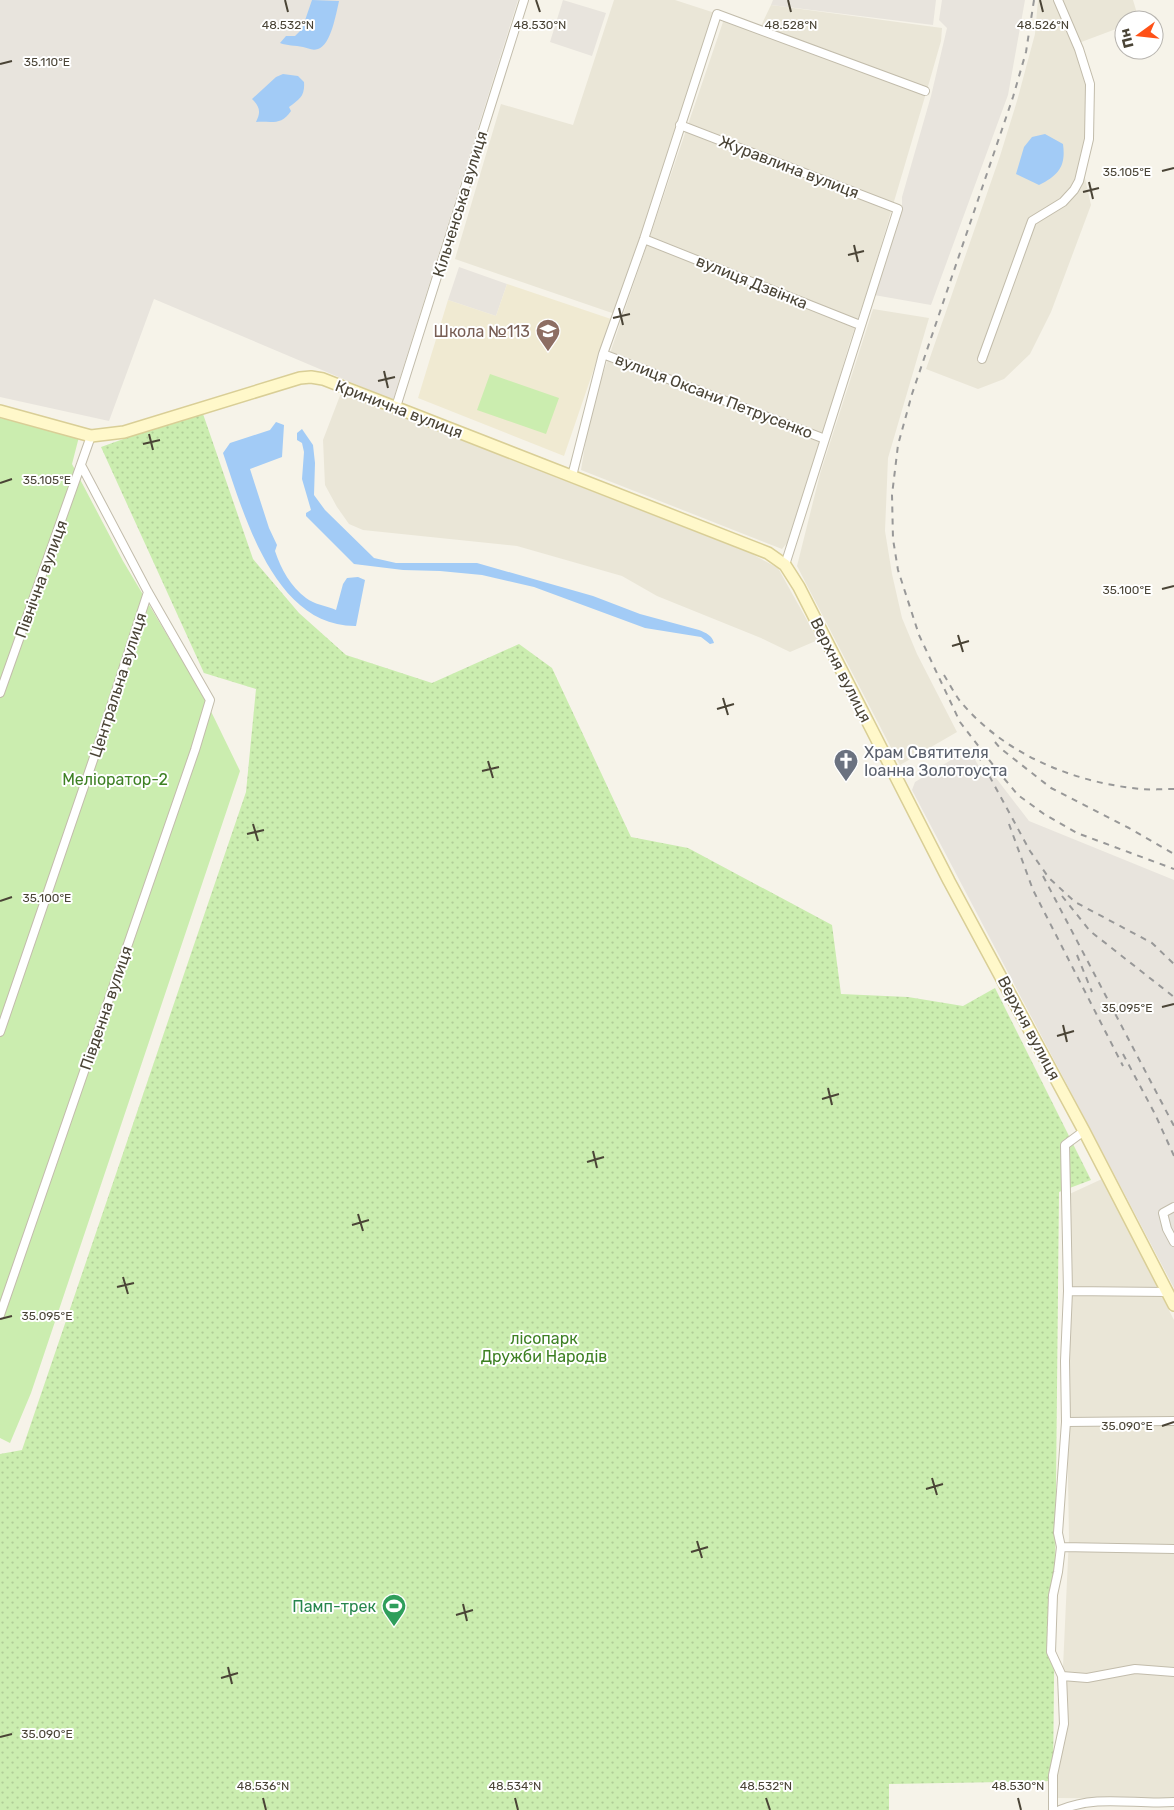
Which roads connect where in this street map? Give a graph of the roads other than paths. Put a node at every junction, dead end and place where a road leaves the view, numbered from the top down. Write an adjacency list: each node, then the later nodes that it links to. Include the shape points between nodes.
1 (524, 0): 9 (street, Кільченська вулиця)
2 (1058, 0): 8 (street, via 1090,84 1089,139 1074,190 1063,202 1032,221)
3 (925, 91): 4 (street, via 717,14)
4 (680, 125): 5 (street); 6 (street, Журавлина вулиця, via 898,209)
5 (644, 239): 6 (street, вулиця Дзвінка); 7 (street)
6 (860, 325): 12 (street)
7 (603, 354): 12 (street, вулиця Оксани Петрусенко); 14 (street)
8 (982, 359)
9 (396, 407): 11 (street, Кринична вулиця, via 311,376 124,432); 14 (street, Кринична вулиця)
10 (0, 411): 11 (street, Кринична вулиця)
11 (91, 436): 13 (street, Північна вулиця)
12 (825, 439): 15 (street)
13 (81, 465): 16 (street); 17 (street, Північна вулиця)
14 (572, 476): 15 (street, Кринична вулиця, via 768,553)
15 (785, 565): 19 (street, Верхня вулиця)
16 (148, 592): 18 (street, Центральна вулиця); 25 (street, Південна вулиця, via 210,700)
17 (0, 693)
18 (0, 1032)
19 (1084, 1131): 22 (street, via 1065,1145); 23 (street, Верхня вулиця)
20 (1174, 1207): 21 (street, via 1163,1213)
21 (1174, 1242)
22 (1068, 1291): 23 (street); 26 (street)
23 (1167, 1292): 24 (street, Верхня вулиця)
24 (1174, 1305)
25 (0, 1315)
26 (1066, 1422): 27 (street); 28 (street, via 1058,1533)
27 (1174, 1422)
28 (1061, 1547): 29 (street); 31 (street, via 1053,1595 1052,1652)
29 (1174, 1549)
30 (1174, 1672): 31 (street, via 1135,1668 1086,1678)
31 (1062, 1676): 33 (street, via 1064,1724 1053,1775)
32 (1174, 1802): 34 (street, via 1089,1802)
33 (1053, 1810)
34 (1060, 1810)

